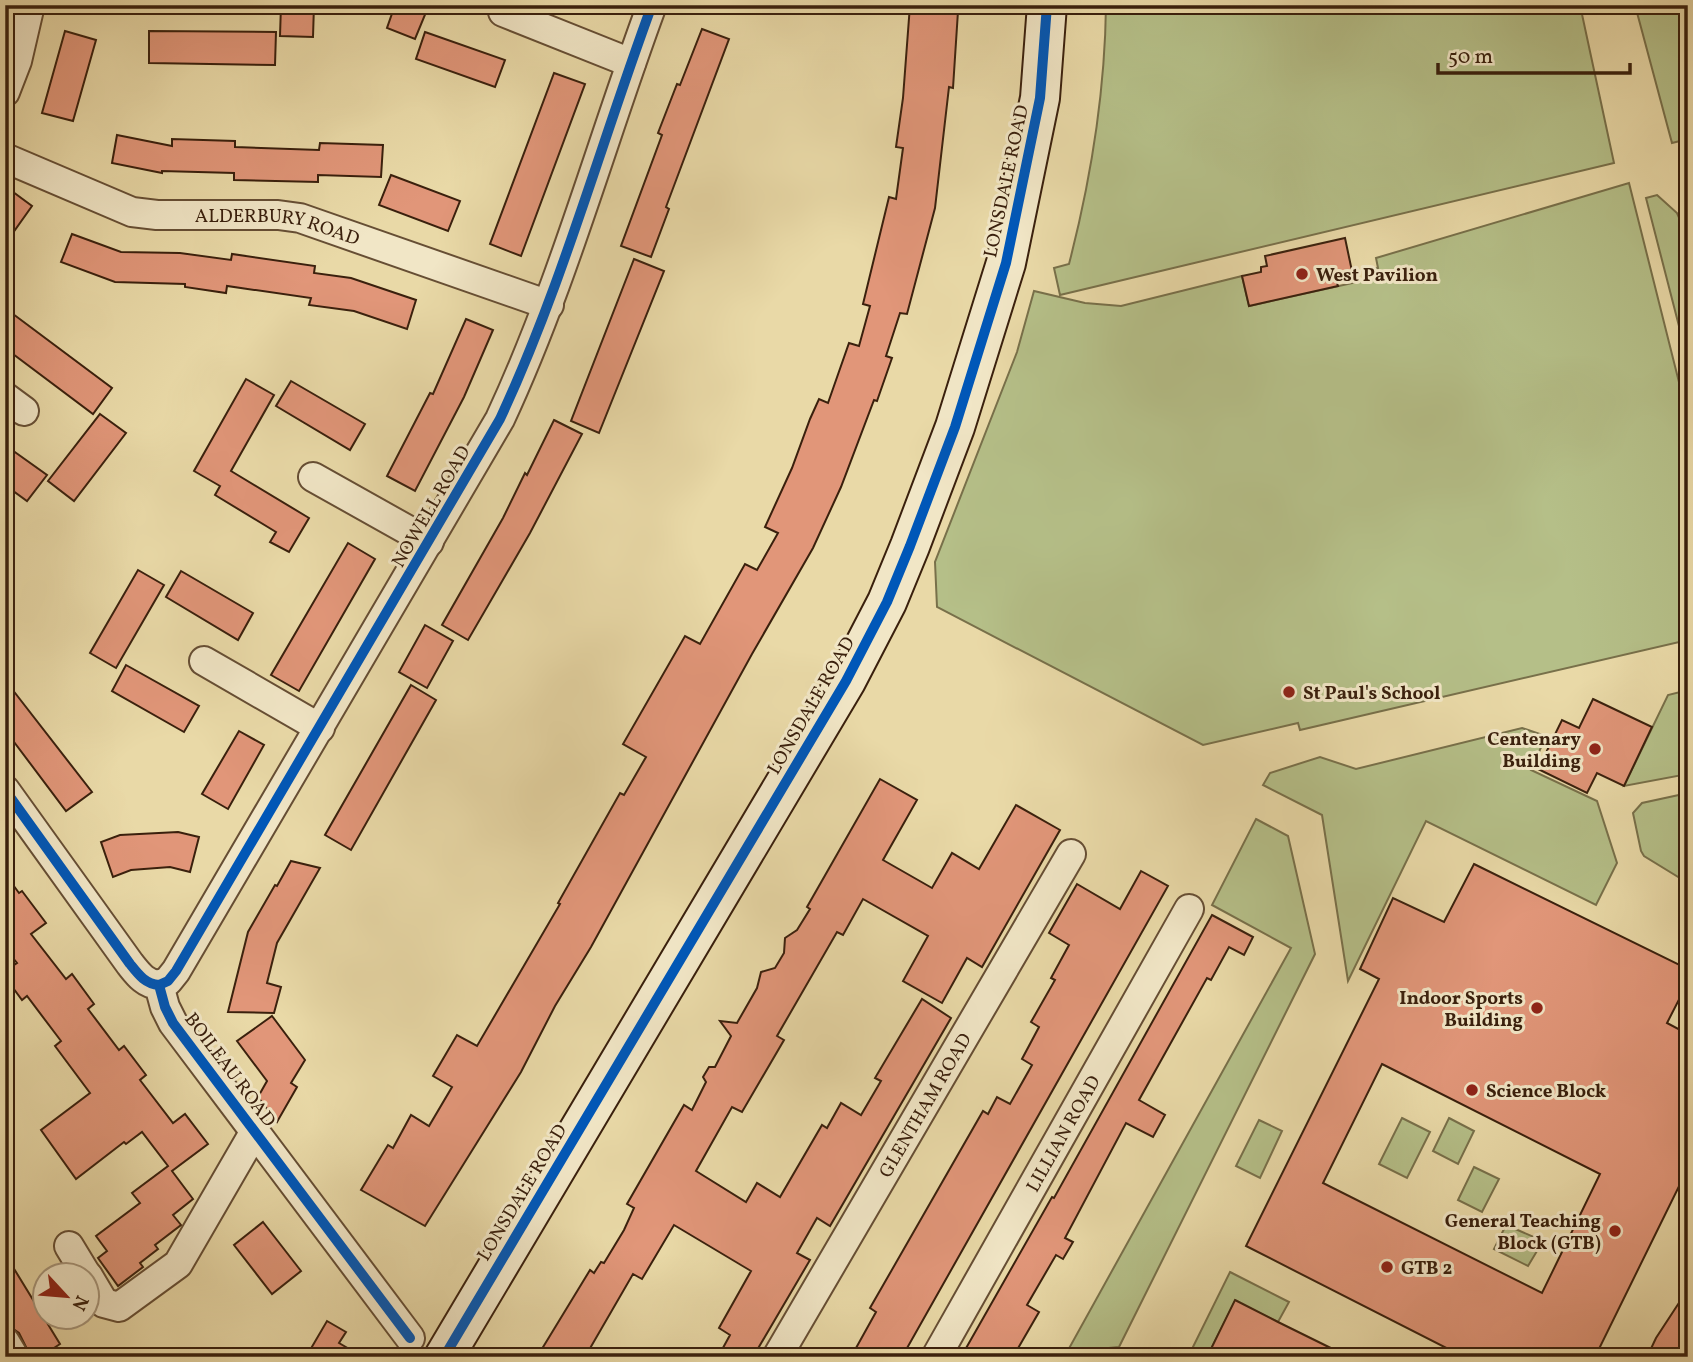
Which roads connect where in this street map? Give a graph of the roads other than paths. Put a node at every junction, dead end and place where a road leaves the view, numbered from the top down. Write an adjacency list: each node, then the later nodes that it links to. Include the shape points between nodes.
1 (30, 5): 6 (street)
2 (652, 5): 5 (street, NOWELL ROAD)
3 (1047, 5): 24 (main road, LONSDALE ROAD, via 1040,98 1006,263 955,427 887,602 846,681)
4 (503, 12): 5 (street)
5 (631, 63): 8 (street, NOWELL ROAD)
6 (5, 92)
7 (5, 158): 8 (street, ALDERBURY ROAD, via 132,212 300,218)
8 (548, 305): 10 (street, NOWELL ROAD, via 500,419)
9 (313, 477): 10 (street, NOWELL ROAD)
10 (429, 542): 12 (street, NOWELL ROAD)
11 (204, 661): 12 (street)
12 (320, 728): 16 (street, NOWELL ROAD, via 176,971)
13 (5, 790): 16 (street, via 130,964 142,978)
14 (1071, 854): 25 (street, GLENTHAM ROAD)
15 (1189, 909): 26 (street, LILLIAN ROAD)
16 (159, 985): 17 (street, BOILEAU ROAD, via 173,1023)
17 (255, 1131): 20 (street, via 177,1264 119,1307); 21 (street, BOILEAU ROAD)
18 (69, 1247): 19 (street)
19 (77, 1260)
20 (102, 1300)
21 (410, 1338)
22 (5, 1342): 23 (street)
23 (14, 1357)
24 (444, 1357)
25 (777, 1357)
26 (936, 1357)

